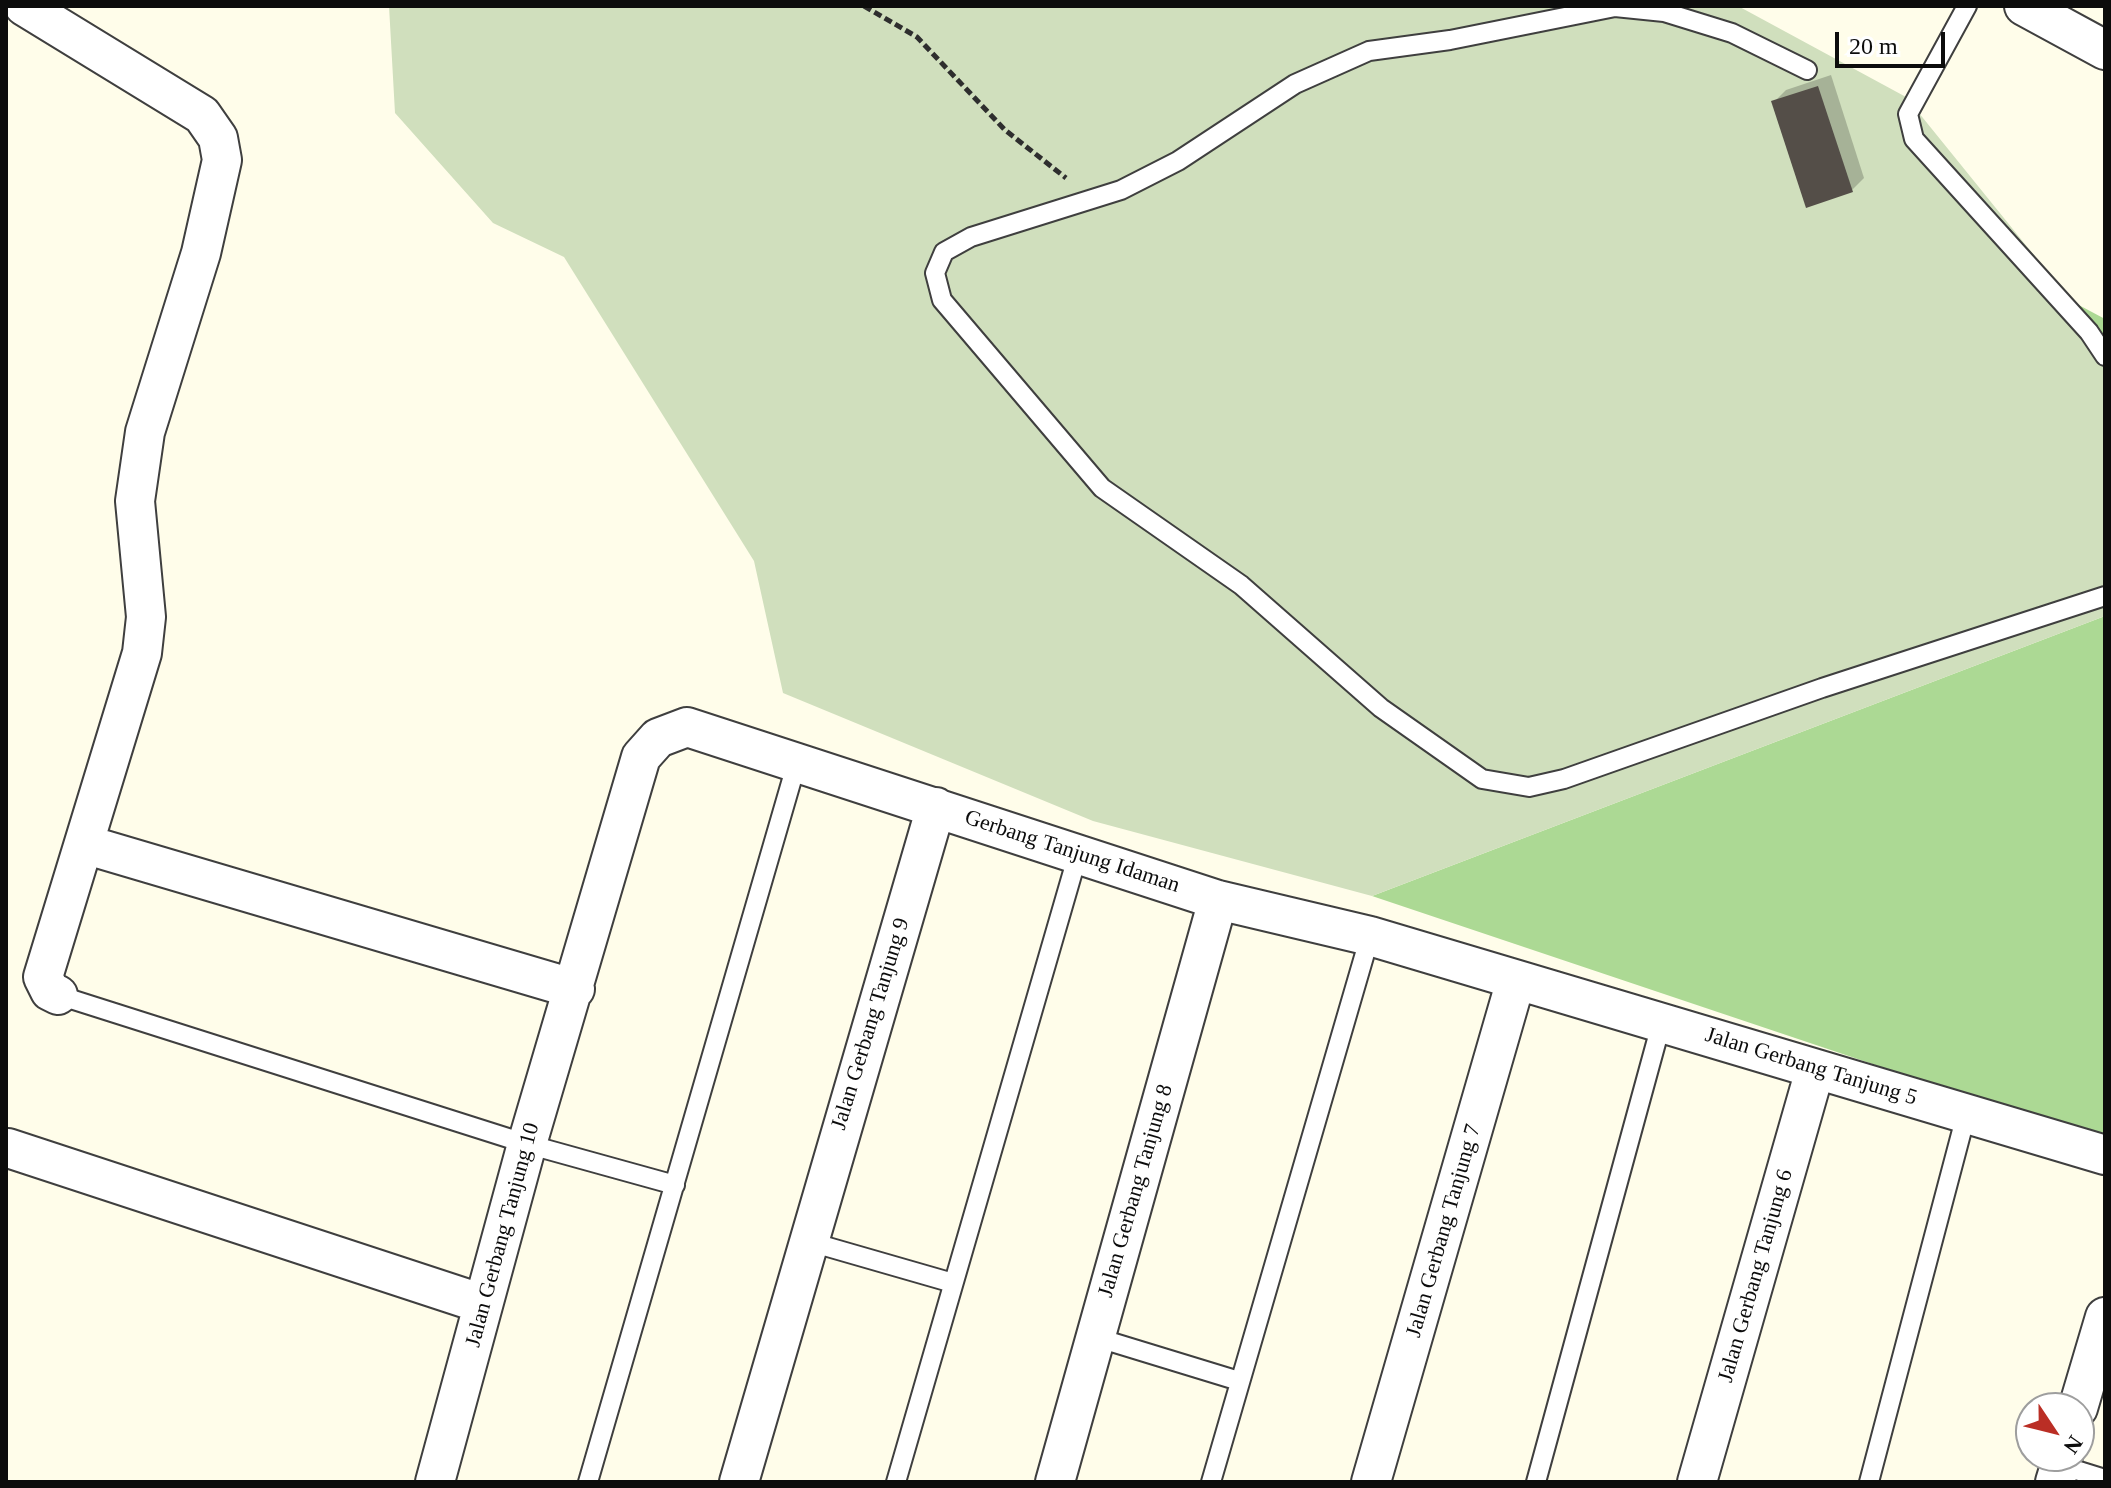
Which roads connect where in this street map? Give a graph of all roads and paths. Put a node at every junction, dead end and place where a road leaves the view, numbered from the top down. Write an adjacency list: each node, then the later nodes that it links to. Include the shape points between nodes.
1 (24, 6): 13 (street, via 202,115 218,138 222,160 201,253 145,432 135,501 146,617 142,653)
2 (864, 6): 7 (path, via 917,37 1005,130 1045,163 1076,184)
3 (1967, 6): 8 (lane, via 1908,114 1914,139)
4 (2046, 11): 5 (street)
5 (2105, 50)
6 (1807, 70): 7 (lane, via 1732,33 1664,12 1615,7 1369,51 1295,84 1178,161)
7 (1121, 190): 9 (lane, via 971,237 944,252 935,273 942,300 1102,488 1241,585 1381,708 1482,779 1529,787 1564,779)
8 (2105, 356)
9 (2105, 596)
10 (641, 757): 11 (street, Gerbang Tanjung Idaman, via 658,738 687,727); 18 (street, Jalan Gerbang Tanjung 10)
11 (797, 762): 12 (street, Gerbang Tanjung Idaman); 26 (lane)
12 (936, 807): 14 (street, Gerbang Tanjung Idaman); 27 (street, Jalan Gerbang Tanjung 9)
13 (84, 844): 18 (street); 19 (street, via 43,977)
14 (1078, 854): 15 (street, Gerbang Tanjung Idaman); 28 (lane)
15 (1218, 900): 16 (street, Gerbang Tanjung Idaman); 31 (street, Jalan Gerbang Tanjung 8)
16 (1370, 936): 17 (street, Gerbang Tanjung Idaman); 32 (lane)
17 (1516, 980): 20 (street, Jalan Gerbang Tanjung 5); 42 (street, Jalan Gerbang Tanjung 7)
18 (575, 989): 23 (street, Jalan Gerbang Tanjung 10)
19 (58, 995): 23 (lane)
20 (1662, 1021): 21 (street, Jalan Gerbang Tanjung 5); 43 (lane)
21 (1815, 1070): 22 (street, Jalan Gerbang Tanjung 5); 44 (street, Jalan Gerbang Tanjung 6)
22 (1966, 1115): 25 (street, Jalan Gerbang Tanjung 5); 45 (lane)
23 (527, 1144): 26 (lane); 29 (street, Jalan Gerbang Tanjung 10)
24 (8, 1148): 29 (street)
25 (2105, 1155)
26 (675, 1185): 37 (lane)
27 (807, 1241): 28 (lane); 38 (street, Jalan Gerbang Tanjung 9)
28 (953, 1283): 39 (lane)
29 (483, 1304): 36 (street, Jalan Gerbang Tanjung 10)
30 (2105, 1317): 33 (street)
31 (1095, 1337): 32 (lane); 40 (street, Jalan Gerbang Tanjung 8)
32 (1239, 1381): 41 (lane)
33 (2083, 1392)
34 (2076, 1472): 35 (lane)
35 (2105, 1479)
36 (435, 1482)
37 (588, 1482)
38 (739, 1482)
39 (896, 1482)
40 (1055, 1482)
41 (1211, 1482)
42 (1371, 1482)
43 (1536, 1482)
44 (1697, 1482)
45 (1869, 1482)

